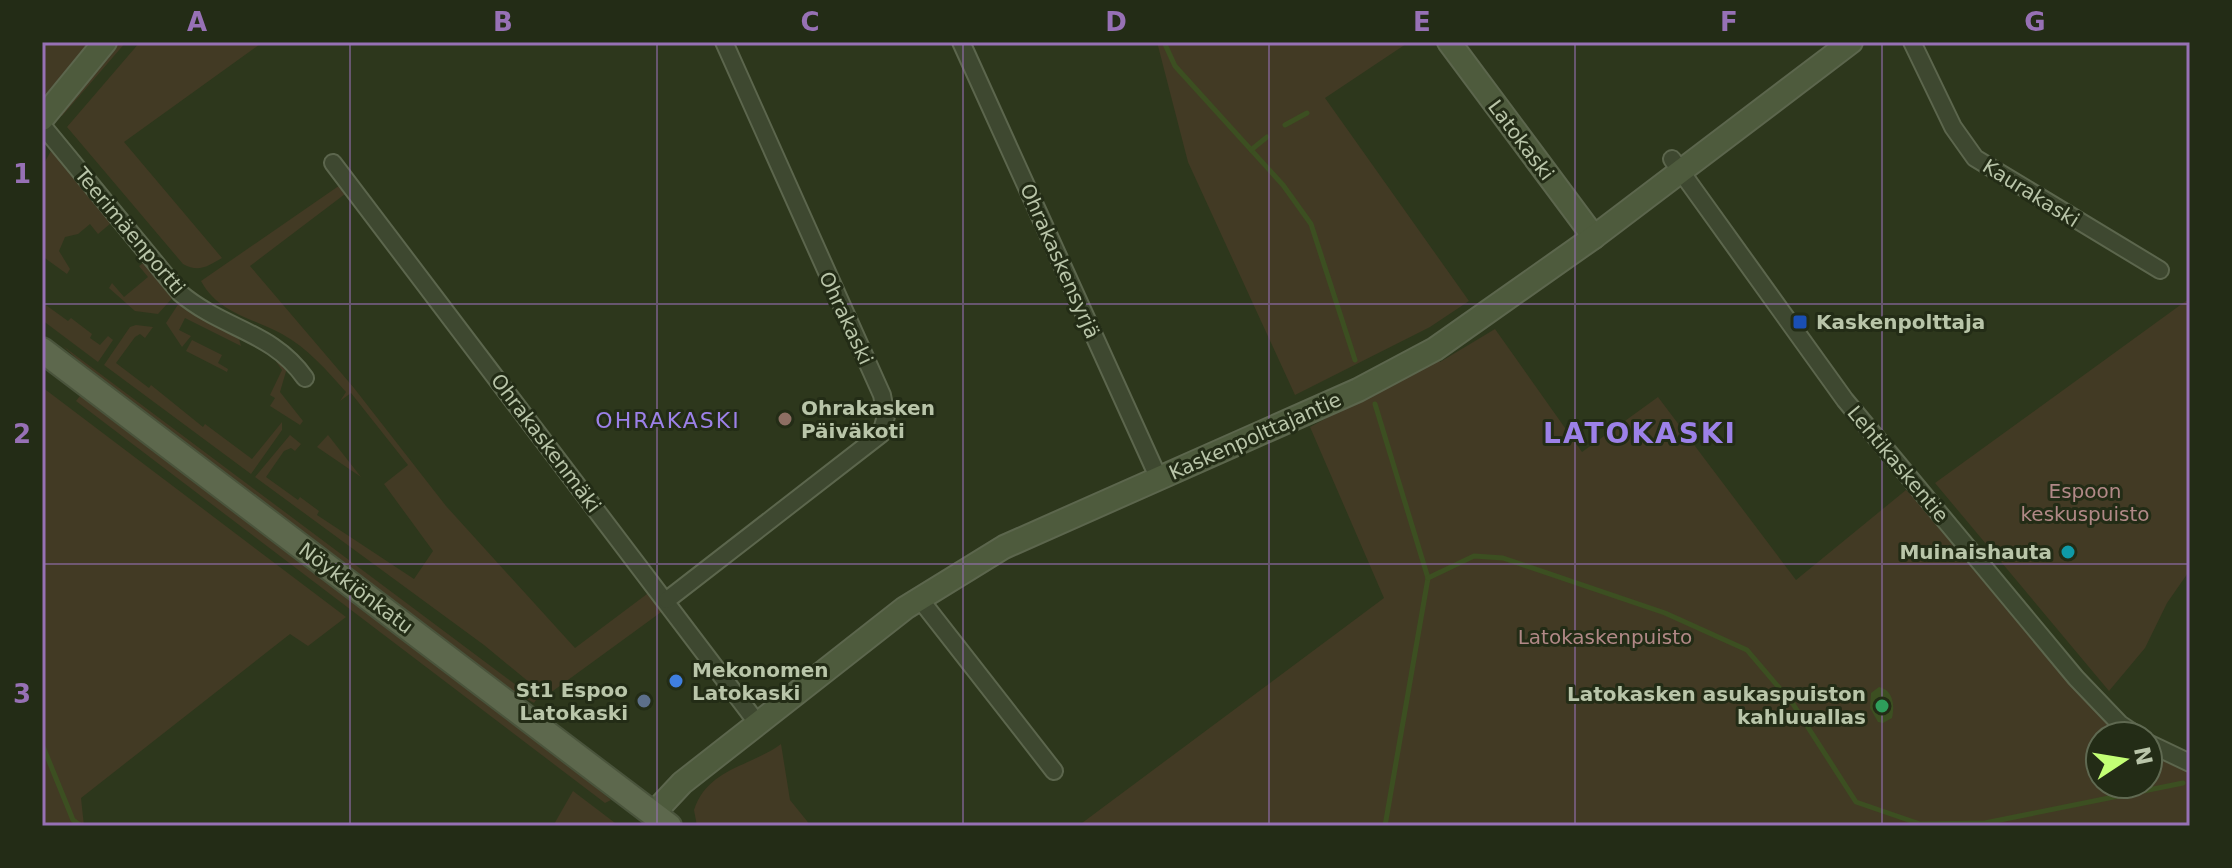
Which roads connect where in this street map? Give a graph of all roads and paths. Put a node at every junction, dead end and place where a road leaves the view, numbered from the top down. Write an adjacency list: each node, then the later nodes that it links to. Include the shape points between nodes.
1 (105, 42): 7 (street)
2 (724, 42): 16 (street, Ohrakaski, via 882,395 886,427)
3 (961, 42): 14 (street, Ohrakaskensyrjä)
4 (1449, 42): 10 (street, Latokaski)
5 (1851, 42): 9 (street, Kaskenpolttajantie)
6 (1912, 42): 11 (street, Kaurakaski, via 1953,127 1975,158)
7 (42, 122): 13 (street, Teerimäenportti, via 180,293 209,316 276,346)
8 (333, 163): 16 (street, Ohrakaskenmäki)
9 (1676, 166): 10 (street, Kaskenpolttajantie); 17 (street, Lehtikaskentie, via 1840,394)
10 (1594, 237): 14 (street, Kaskenpolttajantie, via 1435,349 1358,390)
11 (2160, 270)
12 (42, 350): 22 (main road, Nöykkiönkatu)
13 (305, 378)
14 (1159, 479): 15 (street, Kaskenpolttajantie, via 1004,547)
15 (919, 598): 18 (street, Kaskenpolttajantie); 21 (street)
16 (667, 600): 18 (street, Ohrakaskenmäki)
17 (2116, 720)
18 (758, 724): 22 (street, Kaskenpolttajantie, via 682,783)
19 (2164, 751): 20 (street)
20 (2190, 763)
21 (1054, 771)
22 (661, 820)

